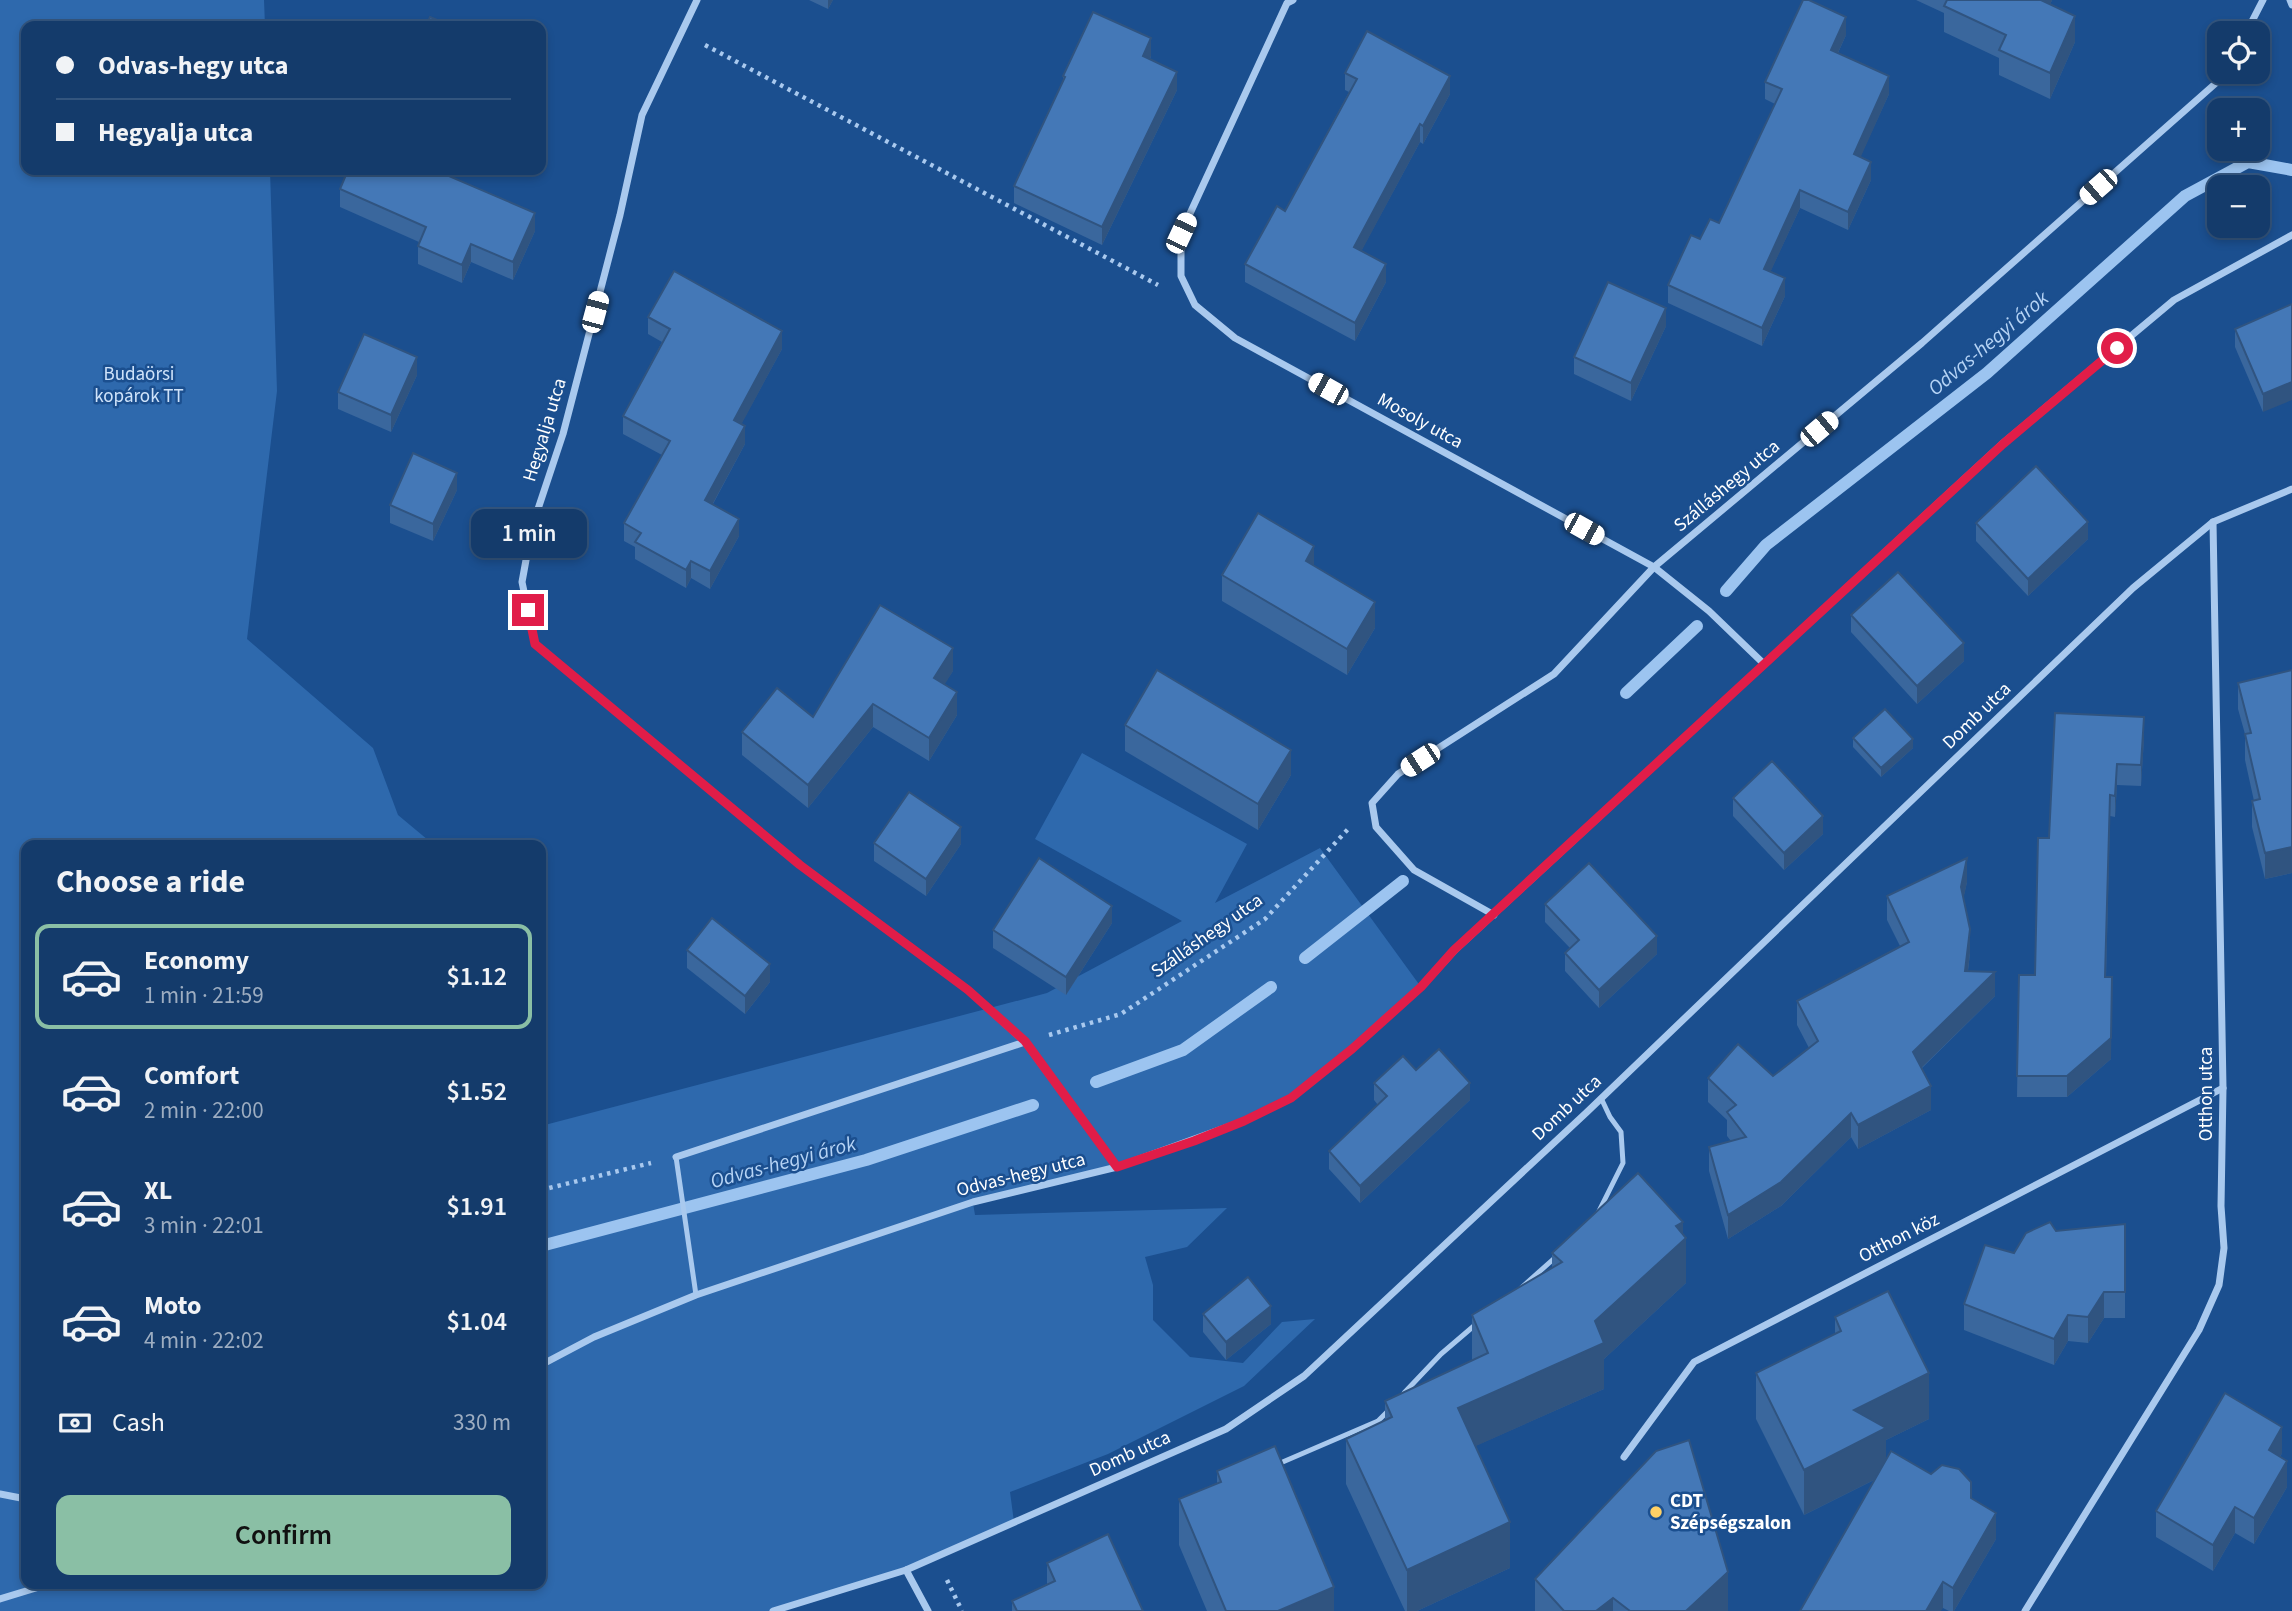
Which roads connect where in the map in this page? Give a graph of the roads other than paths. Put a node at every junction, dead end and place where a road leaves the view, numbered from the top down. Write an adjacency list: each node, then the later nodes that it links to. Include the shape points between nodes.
1 (697, 0): 12 (street, Hegyalja utca, via 642,115 563,434 532,527 522,582 535,644 800,865 968,990)
2 (1293, 0): 9 (street, Mosoly utca, via 1287,4 1181,233 1181,276 1195,305 1235,338)
3 (2263, 0): 4 (street)
4 (2252, 21)
5 (2215, 84): 9 (street, Szálláshegy utca, via 1922,344)
6 (2292, 235): 10 (street, Odvas-hegy utca, via 2174,300 2003,444)
7 (2292, 489): 8 (street, Domb utca)
8 (2213, 522): 13 (street, Otthon utca); 14 (street, Domb utca, via 2133,588)
9 (1654, 567): 10 (street, Mosoly utca); 11 (street, Szálláshegy utca, via 1554,674 1398,774 1372,803 1376,827 1414,870)
10 (1763, 663): 11 (street, Odvas-hegy utca)
11 (1494, 915): 16 (street, Odvas-hegy utca, via 1421,987 1291,1098 1194,1141)
12 (1025, 1041): 15 (street); 16 (street, Hegyalja utca)
13 (2223, 1088): 23 (street, Otthon köz, via 1694,1362); 32 (street, Otthon utca, via 2224,1248 2219,1285 2199,1330)
14 (1601, 1098): 17 (lane, via 1620,1132 1623,1163); 27 (street, Domb utca, via 1304,1376 1226,1429)
15 (676, 1157): 19 (lane)
16 (1117, 1167): 19 (street, Odvas-hegy utca, via 973,1202)
17 (1593, 1223)
18 (1563, 1250): 20 (lane)
19 (696, 1294): 22 (street, Odvas-hegy utca)
20 (1512, 1295)
21 (1482, 1320): 24 (lane, via 1441,1354 1378,1422)
22 (546, 1362)
23 (1624, 1457)
24 (1277, 1464)
25 (0, 1494): 26 (street)
26 (21, 1498)
27 (906, 1570): 30 (street, Domb utca); 31 (street)
28 (33, 1589): 29 (street)
29 (0, 1599)
30 (773, 1611)
31 (928, 1611)
32 (2025, 1611)

